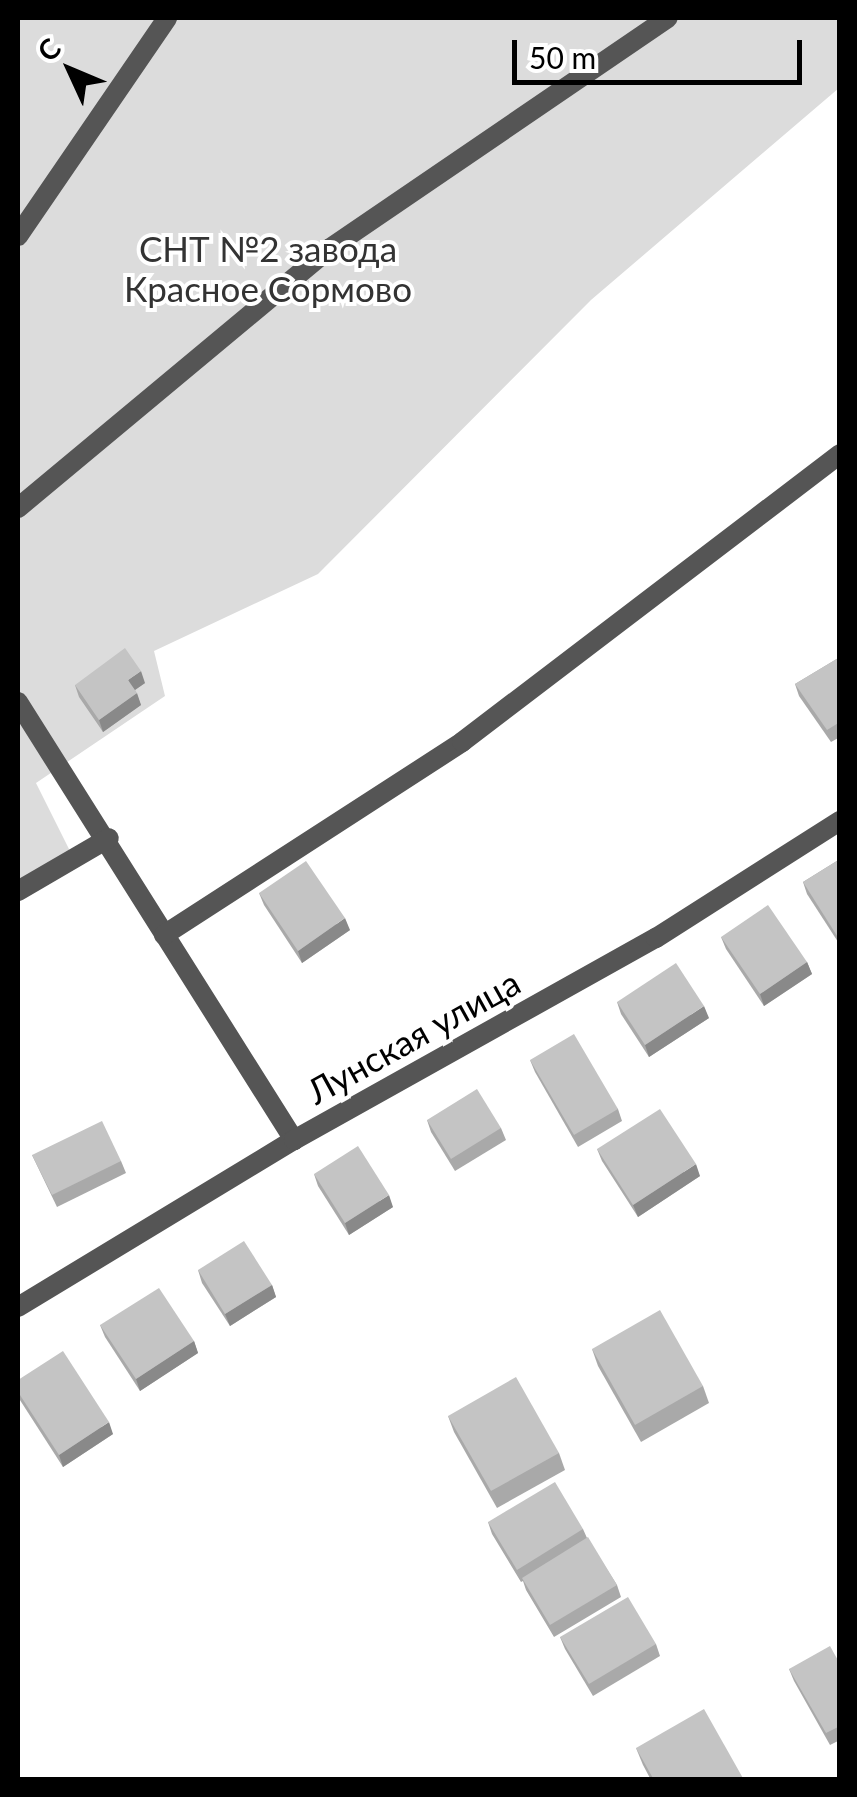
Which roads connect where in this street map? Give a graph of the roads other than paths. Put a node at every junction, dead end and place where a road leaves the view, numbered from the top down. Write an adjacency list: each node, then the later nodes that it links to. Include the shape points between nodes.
1 (167, 18): 3 (street)
2 (668, 18): 5 (street, via 330,249)
3 (18, 236)
4 (840, 454): 10 (street, via 462,742)
5 (18, 508)
6 (18, 702): 8 (street)
7 (840, 820): 11 (street, Лунская улица, via 656,938)
8 (109, 838): 9 (street); 10 (street)
9 (18, 892)
10 (164, 934): 11 (street)
11 (294, 1140): 12 (street, Лунская улица)
12 (18, 1306)

